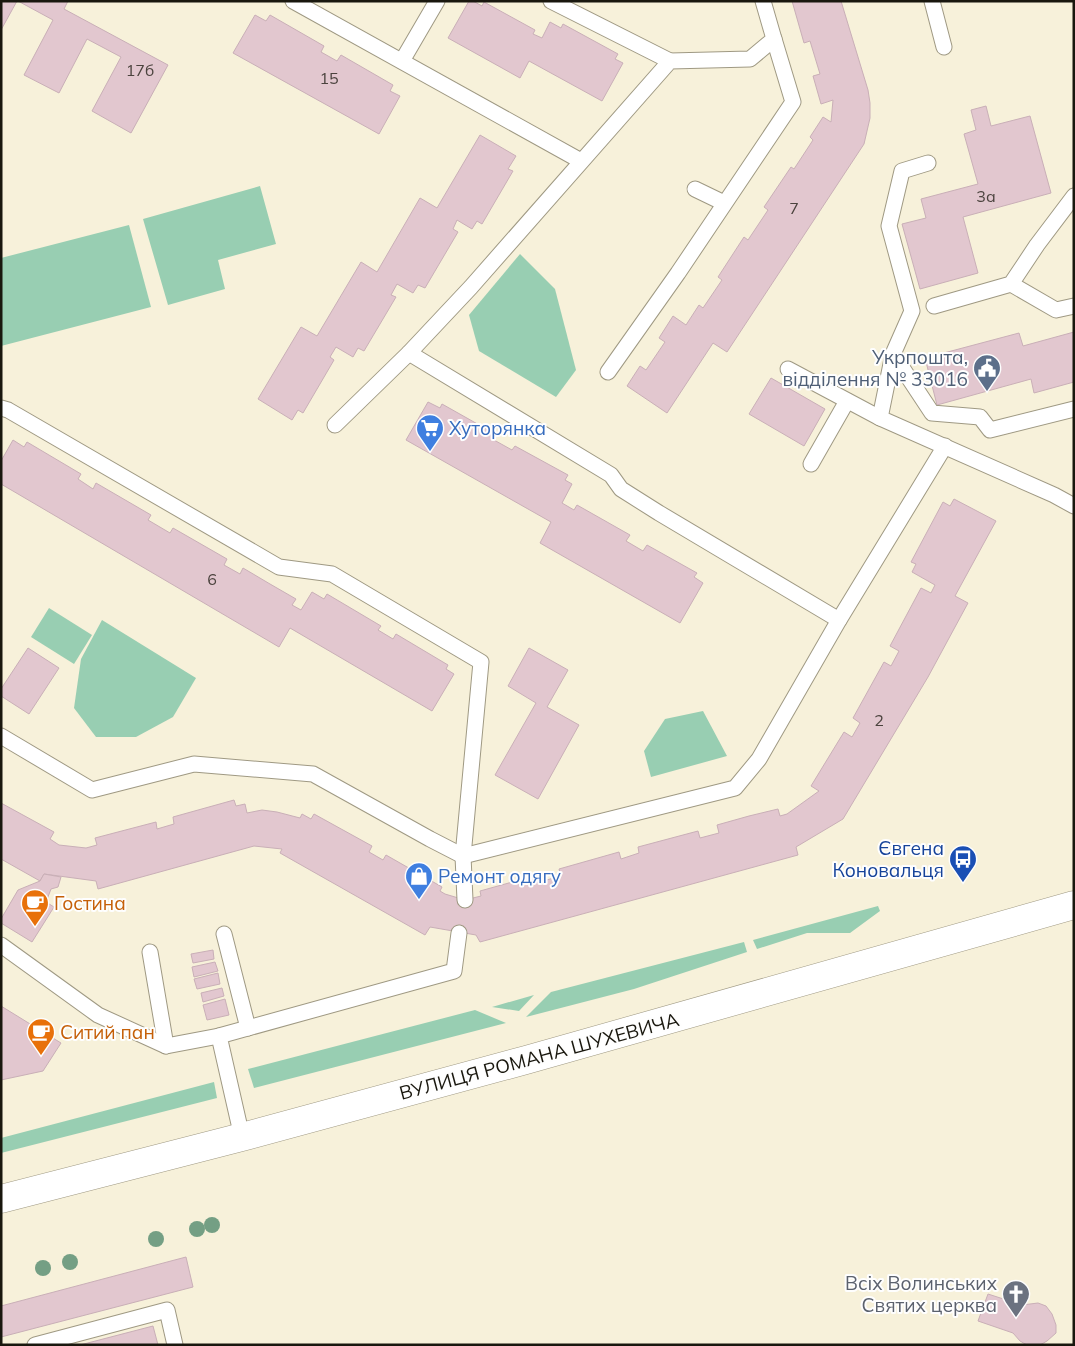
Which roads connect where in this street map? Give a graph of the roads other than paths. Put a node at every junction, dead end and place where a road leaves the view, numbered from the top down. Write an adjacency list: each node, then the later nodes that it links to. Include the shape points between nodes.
1 (293, 1): 8 (lane)
2 (437, 1): 8 (lane)
3 (551, 1): 9 (lane)
4 (763, 1): 6 (lane)
5 (932, 1): 7 (lane)
6 (774, 39): 9 (lane, via 750,59); 14 (lane, via 793,102)
7 (944, 47)
8 (402, 61): 10 (lane)
9 (670, 61): 10 (lane)
10 (581, 161): 18 (lane)
11 (928, 163): 19 (lane, via 902,171 889,226 912,310)
12 (695, 189): 14 (lane)
13 (1074, 196): 15 (lane)
14 (724, 203): 21 (lane)
15 (1011, 284): 16 (lane); 17 (lane, via 1056,310)
16 (934, 306)
17 (1074, 306)
18 (409, 353): 26 (lane); 30 (lane, via 611,475 621,489 659,513)
19 (893, 354): 24 (lane, via 932,413 980,417 990,430); 25 (lane)
20 (788, 369): 22 (lane)
21 (608, 372)
22 (847, 401): 25 (lane); 28 (lane)
23 (1, 408): 32 (lane, via 279,567 332,574 481,662)
24 (1074, 409)
25 (880, 418): 27 (lane)
26 (335, 425)
27 (945, 446): 29 (lane); 30 (lane)
28 (811, 464)
29 (1074, 506)
30 (839, 620): 32 (lane, via 759,759 735,788)
31 (1, 736): 32 (lane, via 92,790 194,764 313,774)
32 (463, 856): 33 (lane)
33 (465, 900)
34 (1074, 905): 42 (main road, ВУЛИЦЯ РОМАНА ШУХЕВИЧА)
35 (458, 933): 39 (lane, via 454,971)
36 (224, 934): 39 (lane)
37 (1, 945): 41 (lane, via 98,1015)
38 (150, 952): 41 (lane)
39 (248, 1028): 40 (lane)
40 (219, 1036): 41 (lane); 42 (lane)
41 (166, 1046)
42 (242, 1137): 43 (main road, ВУЛИЦЯ РОМАНА ШУХЕВИЧА)
43 (1, 1198)
44 (35, 1345): 45 (lane, via 166,1310)
45 (175, 1345)

